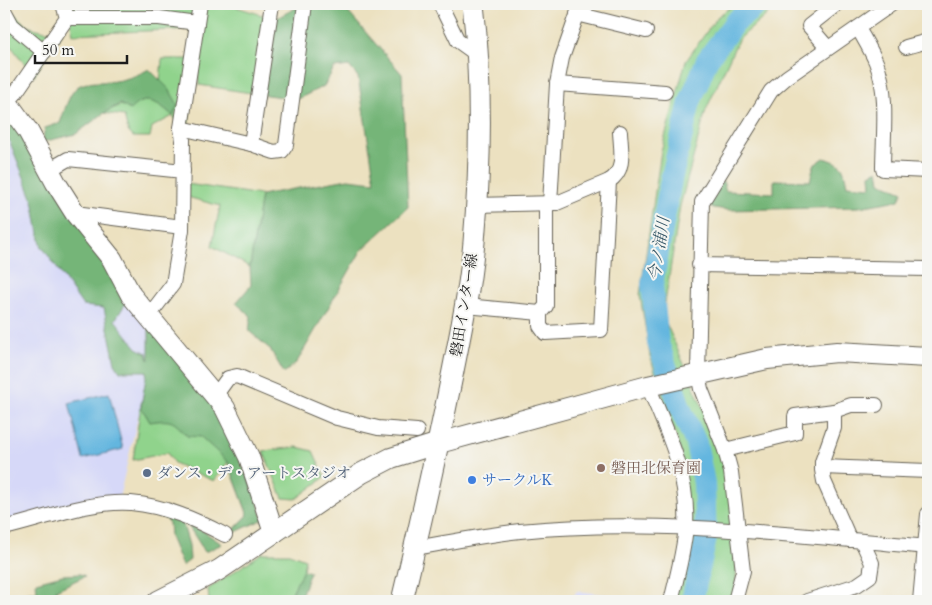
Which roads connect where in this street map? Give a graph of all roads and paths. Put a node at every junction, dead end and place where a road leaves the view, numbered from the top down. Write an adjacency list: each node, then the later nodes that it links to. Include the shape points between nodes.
1 (63, 4): 11 (street)
2 (200, 4): 12 (street)
3 (272, 4): 25 (street)
4 (305, 4): 25 (street, via 286,145 282,151 274,152)
5 (440, 4): 19 (street, via 458,41)
6 (474, 4): 19 (main road, 磐田インター線)
7 (837, 4): 17 (street, via 810,26)
8 (892, 4): 13 (street)
9 (579, 9): 14 (street); 20 (street, via 562,58)
10 (4, 10): 18 (street, via 12,25)
11 (67, 18): 12 (street, via 159,18); 18 (street)
12 (197, 23): 23 (street)
13 (858, 28): 17 (street); 28 (street, via 876,63 881,85 883,169)
14 (646, 31)
15 (928, 41): 16 (street)
16 (906, 47)
17 (828, 48): 34 (street, via 772,91 702,202)
18 (44, 52): 22 (street, via 14,95)
19 (479, 56): 31 (main road, 磐田インター線, via 481,128)
20 (557, 84): 21 (street); 30 (street)
21 (665, 92)
22 (5, 99): 26 (street, via 28,131)
23 (180, 128): 25 (street); 27 (street)
24 (620, 132): 29 (street, via 621,169 617,177)
25 (251, 144)
26 (49, 170): 27 (street, via 68,159); 32 (street)
27 (182, 171): 33 (street)
28 (928, 171)
29 (609, 181): 30 (street); 37 (street, via 601,330 545,333 540,326)
30 (548, 204): 31 (street); 37 (street, via 546,306)
31 (476, 205): 36 (main road, 磐田インター線)
32 (75, 213): 33 (street); 38 (street, via 112,258 131,295)
33 (182, 227): 38 (street, via 173,284)
34 (699, 265): 35 (street); 40 (street)
35 (928, 269)
36 (466, 306): 37 (street); 46 (main road, 磐田インター線)
37 (540, 313)
38 (148, 317): 42 (street)
39 (928, 357): 40 (street, via 837,352 801,354)
40 (695, 375): 41 (street); 47 (street)
41 (650, 386): 46 (street); 51 (street, via 676,452 685,491)
42 (215, 396): 45 (street, via 228,378 237,376 337,418 378,428); 54 (street, via 225,408 249,457)
43 (876, 405): 44 (street, via 851,404)
44 (834, 411): 47 (street, via 795,416 795,433); 48 (street, via 834,428)
45 (417, 432)
46 (439, 442): 54 (street, via 391,458 362,473); 58 (main road, 磐田インター線)
47 (724, 450): 53 (street, via 731,472)
48 (822, 467): 49 (street); 56 (street, via 824,481)
49 (928, 471)
50 (928, 514): 57 (street)
51 (687, 527): 53 (street); 58 (street, via 519,531); 61 (street)
52 (4, 528): 55 (street, via 99,505 132,503 184,515)
53 (732, 531): 56 (street); 62 (street, via 744,570)
54 (274, 532): 59 (street, via 219,570)
55 (225, 535)
56 (856, 541): 57 (street); 63 (street, via 872,563 870,576 856,585)
57 (927, 546): 64 (street)
58 (415, 548): 60 (main road, 磐田インター線)
59 (158, 601)
60 (402, 601)
61 (671, 601)
62 (736, 601)
63 (807, 601)
64 (920, 601)

